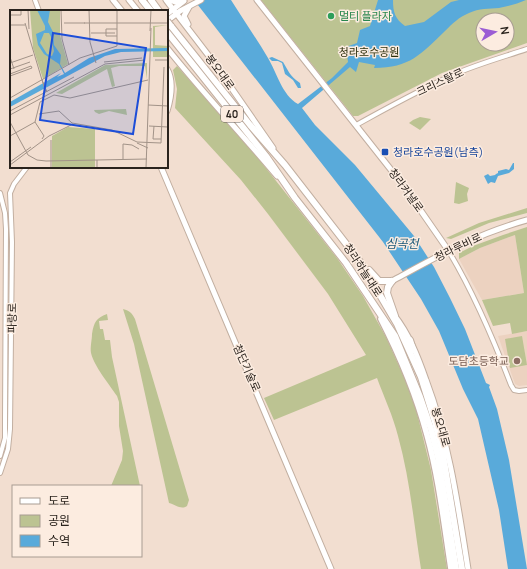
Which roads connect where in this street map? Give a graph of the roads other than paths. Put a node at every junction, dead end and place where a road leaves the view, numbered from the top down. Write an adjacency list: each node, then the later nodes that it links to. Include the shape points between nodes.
1 (35, 0): 12 (street)
2 (113, 0): 13 (street)
3 (129, 0): 14 (street)
4 (142, 0): 15 (highway)
5 (151, 0): 16 (highway)
6 (166, 0): 17 (street, 봉오대로 / 40)
7 (170, 0): 8 (street)
8 (184, 0): 17 (street)
9 (201, 0): 11 (street)
10 (257, 0): 26 (street, 청라커낼로)
11 (189, 7): 17 (street); 21 (street, via 184,16)
12 (39, 10)
13 (121, 10)
14 (137, 10)
15 (150, 10)
16 (158, 10)
17 (175, 12): 18 (street); 19 (street); 21 (street, 봉오대로 / 40)
18 (168, 14)
19 (168, 22): 27 (highway, 청라하늘대로 / 40)
20 (168, 33): 31 (highway, 청라하늘대로 / 40, via 266,156)
21 (194, 37): 27 (street, 봉오대로 / 40, via 233,88)
22 (168, 49): 31 (street, 40)
23 (527, 49): 26 (street, 크리스탈로, via 449,77)
24 (168, 71): 25 (street, via 172,87)
25 (168, 106)
26 (356, 125): 33 (street, 청라커낼로, via 403,185)
27 (285, 165): 34 (highway, 청라하늘대로 / 40)
28 (26, 168): 43 (street, 파랑로, via 10,193 10,429 8,449)
29 (161, 168): 44 (street, 첨단기술로)
30 (0, 194): 42 (street, via 5,214 6,237 5,438)
31 (295, 198): 36 (highway, 청라하늘대로 / 40)
32 (527, 220): 33 (street, 청라루비로, via 484,234)
33 (448, 250): 35 (street, 청라루비로); 41 (street, 청라커낼로, via 475,299 511,385 514,390)
34 (361, 263): 35 (highway, via 380,282); 37 (highway, 청라하늘대로 / 40)
35 (392, 281): 38 (highway, via 387,293)
36 (370, 297): 45 (main road, 봉오대로 / 40, via 402,364 427,434); 46 (highway, 청라하늘대로, via 395,336 431,429)
37 (382, 298): 38 (street, 봉오대로 / 40); 40 (highway, 청라하늘대로, via 398,324)
38 (395, 316): 39 (street, 봉오대로 / 40)
39 (410, 340): 40 (highway); 48 (street, 봉오대로 / 40, via 444,434)
40 (424, 386): 47 (highway, 청라하늘대로, via 443,455)
41 (527, 390)
42 (0, 456)
43 (0, 473)
44 (331, 569)
45 (452, 569)
46 (456, 569)
47 (462, 569)
48 (468, 569)

